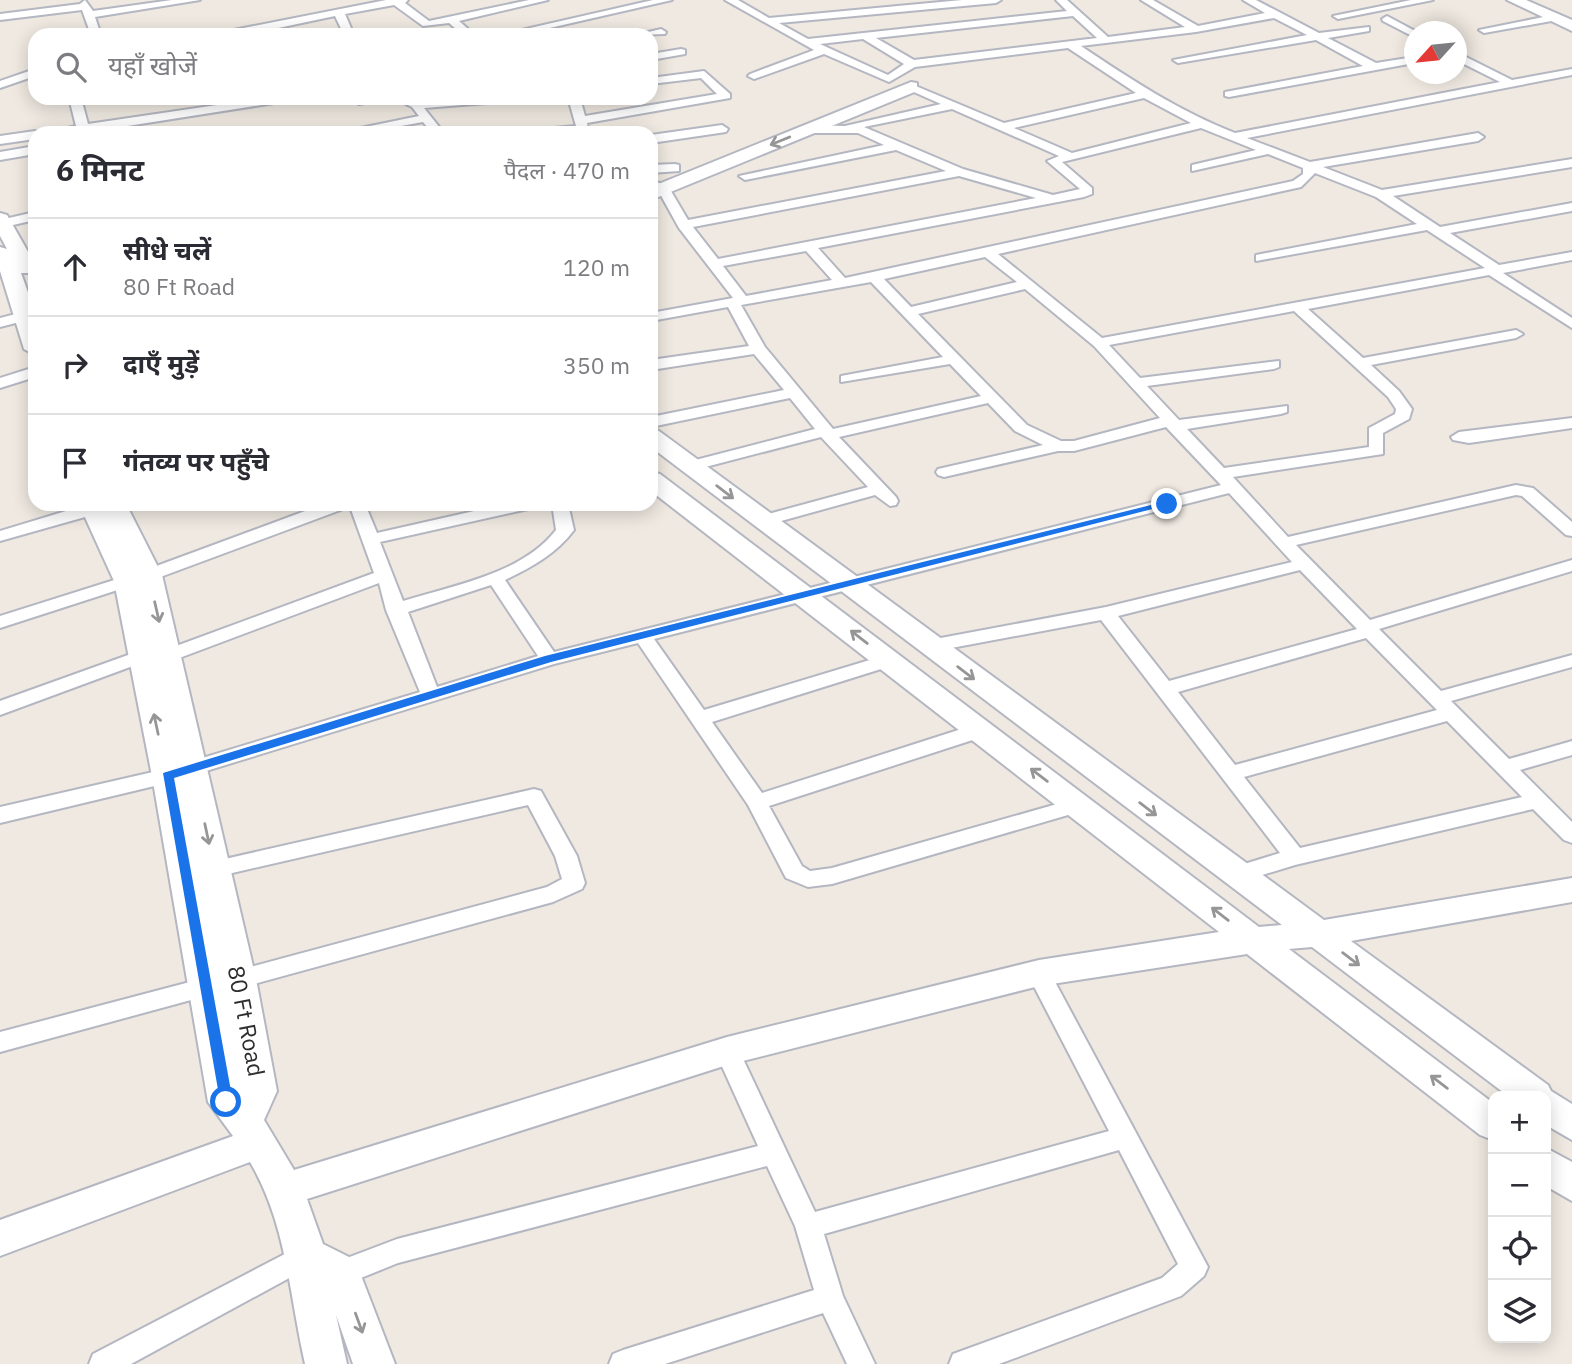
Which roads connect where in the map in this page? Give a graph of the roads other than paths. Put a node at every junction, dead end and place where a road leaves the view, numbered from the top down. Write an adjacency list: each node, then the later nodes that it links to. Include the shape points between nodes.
1 (195, 0): 15 (street)
2 (543, 0): 24 (street)
3 (667, 0): 31 (street)
4 (730, 0): 25 (street)
5 (877, 0): 16 (street)
6 (996, 0): 16 (street)
7 (1061, 0): 18 (street)
8 (1248, 0): 19 (street)
9 (1428, 0): 20 (street)
10 (1514, 0): 22 (street)
11 (1539, 0): 26 (street)
12 (399, 1): 17 (street); 24 (street, via 427,24)
13 (1152, 1): 14 (street); 33 (street)
14 (1132, 6)
15 (87, 7): 21 (street); 27 (street)
16 (890, 10): 25 (street); 36 (street)
17 (337, 12): 28 (street); 29 (street)
18 (1076, 13): 36 (street); 41 (street)
19 (1272, 15): 33 (street); 40 (street)
20 (1338, 16)
21 (0, 17)
22 (1553, 18): 26 (street); 35 (street)
23 (1387, 19): 32 (street)
24 (451, 20): 30 (street)
25 (766, 21): 42 (street)
26 (1572, 21)
27 (94, 28)
28 (262, 28)
29 (346, 28)
30 (461, 28)
31 (537, 28)
32 (1404, 28)
33 (1191, 29): 41 (street); 46 (street)
34 (1365, 29): 40 (street)
35 (1484, 30)
36 (909, 31): 39 (street)
37 (658, 32): 38 (street)
38 (661, 32)
39 (865, 36): 42 (street); 51 (street)
40 (1316, 37): 46 (street); 52 (street)
41 (1107, 41): 43 (street)
42 (806, 42): 44 (street)
43 (1071, 45): 51 (street); 61 (street)
44 (824, 50): 55 (street); 56 (street)
45 (681, 52): 47 (street)
46 (1224, 52): 48 (street)
47 (658, 56)
48 (1178, 60)
49 (1467, 60): 58 (street)
50 (1404, 62): 52 (street)
51 (912, 64): 56 (street)
52 (1374, 67): 62 (street)
53 (1572, 72): 58 (street)
54 (28, 75): 59 (street)
55 (754, 76)
56 (889, 79): 60 (street); 94 (street)
57 (658, 80): 77 (street, via 704,74 726,96)
58 (1511, 84): 83 (street)
59 (0, 85)
60 (911, 87): 67 (street); 80 (street)
61 (1146, 94): 70 (street); 78 (street)
62 (1229, 94)
63 (77, 105): 71 (street)
64 (242, 105): 68 (street)
65 (416, 105): 69 (street)
66 (576, 105): 76 (street)
67 (954, 105): 78 (street); 81 (street, via 851,127)
68 (166, 117): 72 (street); 73 (street, via 170,125)
69 (427, 118): 74 (street); 75 (street)
70 (1202, 124): 83 (street); 91 (street)
71 (82, 126)
72 (104, 126)
73 (165, 126)
74 (382, 126)
75 (433, 126)
76 (582, 126)
77 (592, 126)
78 (1006, 126): 91 (street)
79 (722, 129): 85 (street)
80 (809, 130): 81 (street); 100 (street, one-way to 100)
81 (858, 130): 87 (street)
82 (28, 136): 86 (street)
83 (1236, 136): 88 (street)
84 (1478, 137): 93 (street)
85 (658, 138)
86 (0, 140)
87 (896, 146): 97 (street); 98 (street)
88 (1269, 150): 93 (street); 95 (street)
89 (28, 151): 90 (street)
90 (0, 156)
91 (1069, 156): 103 (street, via 1054,163 1087,191)
92 (1572, 163): 102 (street)
93 (1309, 166): 102 (street); 110 (street, via 1309,175 1297,184)
94 (675, 168): 96 (street); 99 (street)
95 (1196, 168)
96 (658, 169)
97 (959, 172): 103 (street); 107 (street)
98 (745, 176)
99 (658, 183)
100 (658, 185)
101 (658, 191): 107 (street)
102 (1381, 194): 108 (street)
103 (1054, 199): 109 (street)
104 (1572, 207): 108 (street)
105 (28, 217): 106 (street)
106 (1, 222): 115 (street)
107 (684, 225): 114 (street)
108 (1432, 229): 112 (street); 116 (street)
109 (809, 246): 114 (street); 118 (street)
110 (988, 252): 117 (street); 119 (street)
111 (1572, 256): 116 (street)
112 (1261, 258)
113 (2, 261): 122 (street)
114 (715, 264): 120 (street)
115 (28, 271)
116 (1494, 271): 121 (street); 127 (street)
117 (874, 277): 118 (street); 123 (street)
118 (842, 283): 120 (street)
119 (1028, 284): 123 (street); 129 (street)
120 (737, 302): 125 (street); 130 (street)
121 (1297, 307): 129 (street); 132 (street)
122 (28, 309)
123 (907, 312): 131 (street)
124 (28, 315): 126 (street)
125 (658, 316)
126 (0, 323)
127 (1572, 324)
128 (1516, 334): 132 (street)
129 (1099, 343): 138 (street)
130 (758, 349): 133 (street); 139 (street)
131 (954, 359): 136 (street); 140 (street)
132 (1360, 363): 151 (street, via 1404,409 1403,416 1375,431 1377,451)
133 (658, 364)
134 (1274, 364): 138 (street)
135 (28, 374): 137 (street)
136 (846, 379)
137 (0, 383)
138 (1136, 383): 144 (street)
139 (794, 393): 142 (street); 145 (street)
140 (992, 398): 145 (street); 148 (street, via 1021,428)
141 (1281, 409): 144 (street)
142 (658, 421)
143 (1572, 423): 146 (street)
144 (1172, 424): 148 (street); 151 (street)
145 (827, 433): 149 (street); 159 (street, via 885,495)
146 (1459, 437)
147 (658, 441): 149 (street)
148 (1058, 446): 150 (street)
149 (690, 466): 159 (street, one-way to 159)
150 (944, 472)
151 (1226, 481): 163 (street); 169 (street)
152 (658, 485): 170 (street)
153 (81, 511): 161 (street)
154 (103, 511): 167 (street, 80 Ft Road)
155 (321, 511): 167 (street)
156 (360, 511): 162 (street)
157 (497, 511): 162 (street)
158 (561, 511): 168 (street, via 565,530 560,538)
159 (763, 521): 169 (street)
160 (1572, 531): 163 (street, via 1527,492 1516,489)
161 (0, 536)
162 (371, 539): 166 (street)
163 (1284, 543): 164 (street)
164 (1304, 564): 172 (street); 174 (street)
165 (1572, 565): 174 (street)
166 (382, 576): 171 (street); 177 (street)
167 (138, 578): 173 (street); 177 (street, 80 Ft Road)
168 (495, 578): 171 (street); 178 (street)
169 (846, 582): 170 (street); 176 (street)
170 (804, 594): 175 (street); 179 (street, one-way to 170)
171 (395, 610): 182 (street)
172 (1106, 612): 176 (street); 181 (street)
173 (0, 622)
174 (1367, 629): 181 (street); 183 (street)
175 (642, 635): 178 (street); 185 (street)
176 (930, 646): 198 (street, one-way to 198)
177 (155, 656): 184 (street); 189 (street, 80 Ft Road)
178 (549, 659): 182 (street)
179 (890, 660): 185 (street); 186 (street)
180 (1572, 661): 183 (street)
181 (1165, 690): 190 (street)
182 (430, 694): 189 (street)
183 (1444, 706): 188 (street); 190 (street)
184 (0, 708)
185 (698, 719): 192 (street)
186 (981, 730): 192 (street); 193 (street, one-way to 186)
187 (1572, 748): 188 (street)
188 (1507, 767): 191 (street)
189 (180, 772): 194 (street); 197 (street, 80 Ft Road, one-way to 197); 204 (street, 80 Ft Road)
190 (1230, 774): 196 (street)
191 (1539, 800): 195 (street); 196 (street)
192 (757, 802): 193 (street, via 794,872 808,879)
193 (1078, 805): 201 (street, one-way to 193)
194 (0, 815)
195 (1572, 835)
196 (1295, 857): 198 (street)
197 (215, 870): 203 (street, 80 Ft Road); 203 (street, via 534,796 566,856 574,883 553,894)
198 (1236, 875): 200 (street)
199 (1572, 890): 200 (street)
200 (1317, 934): 201 (street); 207 (street, one-way to 207)
201 (1254, 940): 202 (street); 209 (street, one-way to 201)
202 (1039, 974): 206 (street); 212 (street)
203 (239, 979): 211 (street, 80 Ft Road, via 259,1091)
204 (205, 987): 205 (street); 211 (street, 80 Ft Road, via 226,1102)
205 (0, 1042)
206 (727, 1051): 213 (street); 216 (street)
207 (1528, 1091)
208 (1551, 1109): 210 (street)
209 (1488, 1120)
210 (1572, 1124)
211 (252, 1132): 216 (street); 218 (street)
212 (1128, 1137): 217 (street); 227 (street, via 1194,1267 1171,1287)
213 (774, 1153): 217 (street); 220 (street, via 397,1251)
214 (1551, 1168): 215 (street)
215 (1572, 1184)
216 (283, 1190): 219 (street)
217 (808, 1226): 221 (street)
218 (0, 1238)
219 (306, 1255): 220 (street); 222 (street); 223 (street)
220 (341, 1273): 224 (street, one-way to 224)
221 (831, 1298): 225 (street); 226 (street)
222 (103, 1364)
223 (326, 1364)
224 (374, 1364)
225 (623, 1364)
226 (861, 1364)
227 (963, 1364)

